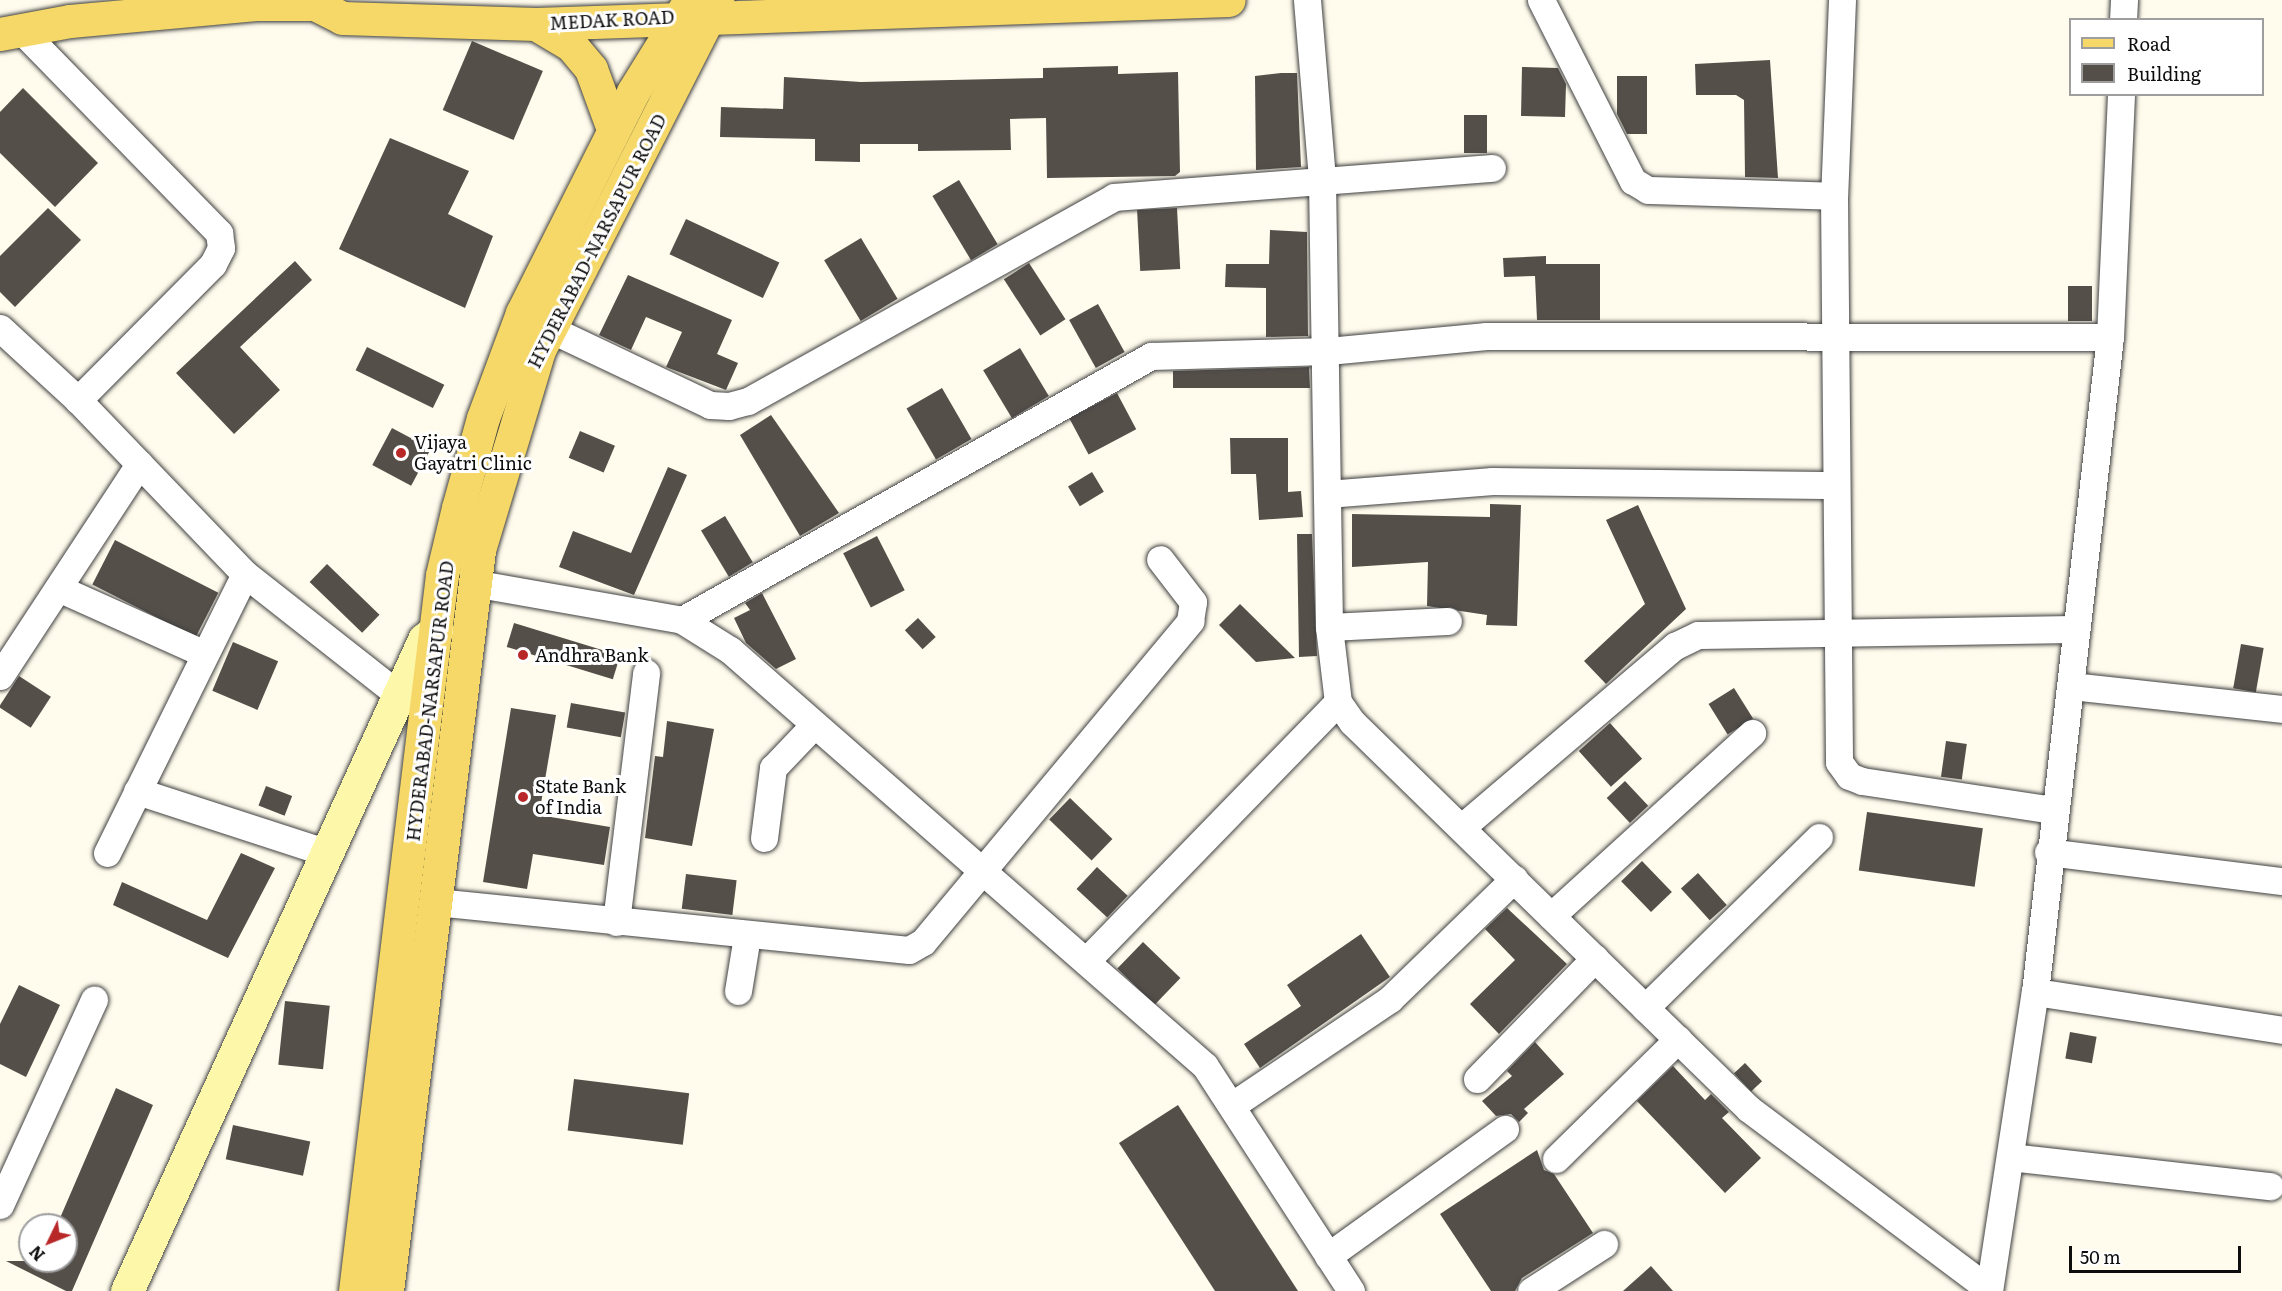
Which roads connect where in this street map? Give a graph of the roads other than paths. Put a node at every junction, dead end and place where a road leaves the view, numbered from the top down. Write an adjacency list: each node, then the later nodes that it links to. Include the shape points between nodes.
1 (1229, 0): 7 (main road, MEDAK ROAD)
2 (1307, 0): 14 (street)
3 (1541, 0): 15 (street, via 1633,181 1648,190)
4 (1842, 0): 15 (street)
5 (2124, 0): 8 (street)
6 (317, 2): 9 (main road, MEDAK ROAD, via 342,18); 10 (main road, MEDAK ROAD, via 258,4)
7 (700, 8): 9 (main road, MEDAK ROAD); 12 (main road, HYDERABAD-NARSAPUR ROAD); 17 (main road, HYDERABAD-NARSAPUR ROAD)
8 (2123, 18)
9 (536, 24): 12 (main road, via 571,45 591,69)
10 (11, 32): 21 (street, via 219,233 221,248 213,264)
11 (2121, 96): 18 (street)
12 (613, 129): 32 (main road, HYDERABAD-NARSAPUR ROAD, via 522,313 483,418 442,575)
13 (1492, 168): 14 (street)
14 (1322, 180): 17 (street, via 1114,197 748,402 729,406 710,405); 20 (street)
15 (1834, 196): 19 (street)
16 (0, 328): 21 (street)
17 (550, 329): 27 (main road, HYDERABAD-NARSAPUR ROAD, via 525,386)
18 (2110, 337): 19 (street); 33 (street)
19 (1835, 339): 20 (street, via 1486,336); 23 (street)
20 (1328, 351): 24 (street); 29 (street, via 1151,356)
21 (78, 400): 22 (street)
22 (139, 464): 26 (street); 28 (street)
23 (1836, 485): 24 (street, via 1492,481); 34 (street)
24 (1327, 494): 31 (street)
25 (1160, 560): 52 (street, via 1193,602 1190,621)
26 (245, 574): 35 (street); 39 (street)
27 (473, 583): 29 (street); 55 (main road, HYDERABAD-NARSAPUR ROAD)
28 (57, 588): 35 (street); 37 (street)
29 (682, 620): 42 (street, via 730,650)
30 (1448, 621): 31 (street)
31 (1329, 627): 40 (street)
32 (437, 629): 39 (street, via 424,639); 78 (main road, HYDERABAD-NARSAPUR ROAD)
33 (2075, 629): 34 (street); 38 (street)
34 (1839, 632): 45 (street, via 1839,762 1849,776); 46 (street, via 1721,631 1675,646)
35 (206, 654): 44 (street)
36 (646, 673): 57 (street)
37 (0, 675)
38 (2071, 686): 41 (street); 45 (street)
39 (400, 696): 51 (street)
40 (1338, 702): 46 (street); 60 (street)
41 (2282, 709)
42 (814, 724): 48 (street, via 773,768); 52 (street)
43 (1752, 733): 56 (street)
44 (137, 791): 49 (street); 51 (street)
45 (2054, 810): 50 (street)
46 (1462, 827): 53 (street)
47 (1819, 837): 64 (street)
48 (764, 838)
49 (107, 852)
50 (2048, 852): 54 (street); 62 (street)
51 (328, 853): 77 (street)
52 (981, 871): 58 (street, via 923,942 909,950); 60 (street)
53 (1514, 879): 56 (street); 68 (street, via 1390,999)
54 (2282, 881)
55 (436, 902): 57 (street); 79 (main road, HYDERABAD-NARSAPUR ROAD)
56 (1551, 916): 59 (street)
57 (616, 921): 58 (street)
58 (747, 936): 61 (street)
59 (1595, 958): 64 (street); 67 (street)
60 (1086, 961): 68 (street, via 1205,1066)
61 (738, 991)
62 (2036, 992): 65 (street); 70 (street)
63 (94, 999): 73 (street)
64 (1645, 1008): 66 (street)
65 (2282, 1030)
66 (1678, 1040): 71 (street); 76 (street, via 1769,1125)
67 (1477, 1079)
68 (1234, 1104): 75 (street)
69 (1506, 1129): 75 (street)
70 (2010, 1157): 72 (street); 76 (street)
71 (1556, 1159)
72 (2270, 1186)
73 (0, 1205)
74 (1604, 1244): 81 (street)
75 (1328, 1256): 80 (street)
76 (1989, 1290)
77 (127, 1291)
78 (355, 1291)
79 (387, 1291)
80 (1352, 1291)
81 (1531, 1291)

